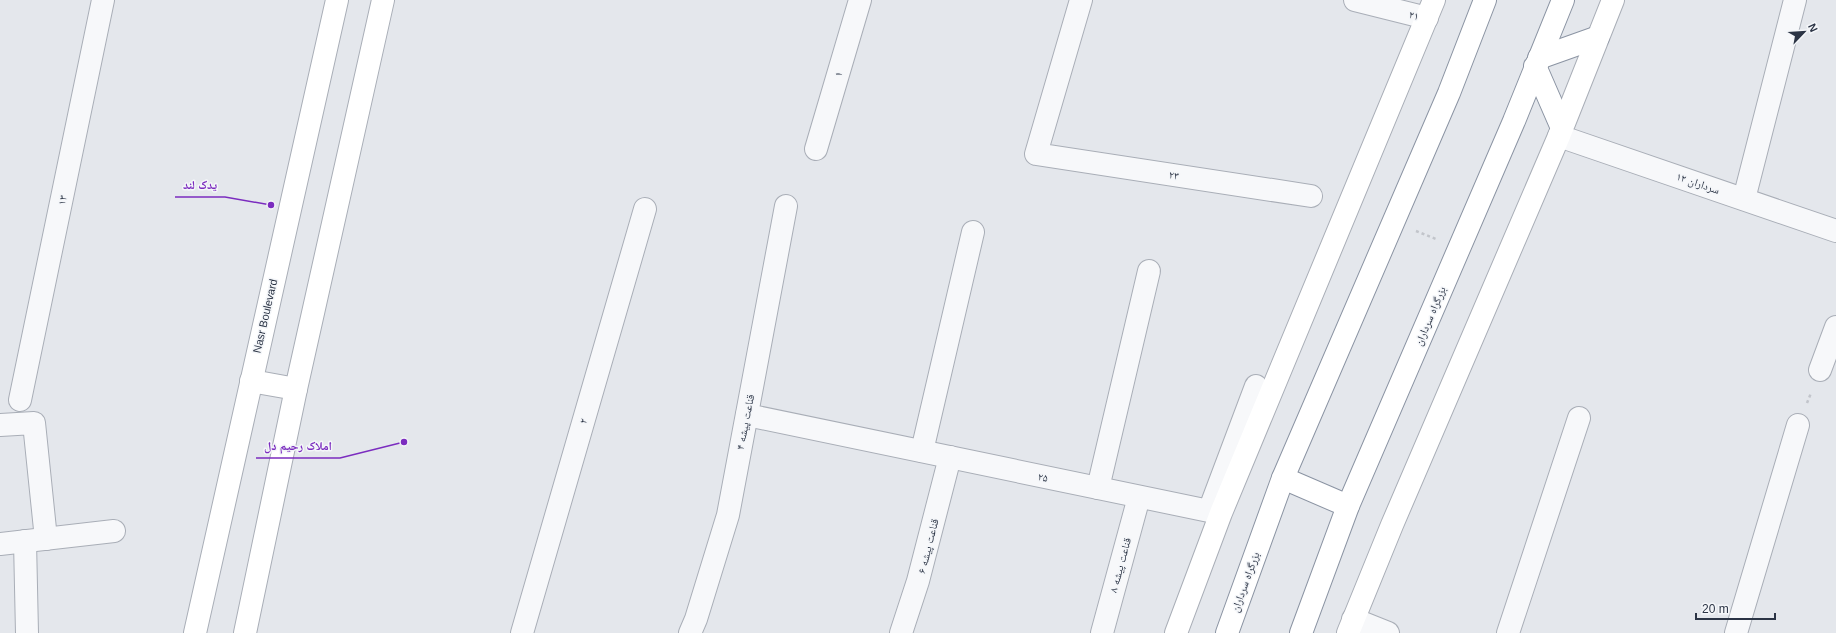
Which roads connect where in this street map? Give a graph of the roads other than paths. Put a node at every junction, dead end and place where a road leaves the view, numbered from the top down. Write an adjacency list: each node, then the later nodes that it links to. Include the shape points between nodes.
1 (104, 0): 28 (street, ۱۳)
2 (337, 0): 25 (main road, Nasr Boulevard)
3 (383, 0): 27 (main road)
4 (860, 0): 15 (street, ۱)
5 (1081, 0): 16 (street, ۲۳, via 1036,154)
6 (1355, 0): 11 (street, ۲۱)
7 (1485, 0): 35 (main road, بزرگراه سرداران, via 1449,93)
8 (1563, 0): 13 (main road, بزرگراه سرداران)
9 (1613, 0): 12 (main road)
10 (1795, 0): 17 (street)
11 (1430, 9): 50 (main road, via 1221,513)
12 (1598, 37): 13 (main road); 14 (main road)
13 (1537, 62): 14 (main road); 38 (main road, بزرگراه سرداران)
14 (1561, 132): 17 (street, ۱۲ سرداران); 42 (main road)
15 (816, 149)
16 (1311, 196)
17 (1744, 199): 20 (street, ۱۲ سرداران)
18 (786, 206): 29 (street, قناعت پیشه ۴)
19 (645, 209): 46 (street, ۲)
20 (1836, 231)
21 (973, 232): 33 (street)
22 (1149, 271): 36 (street)
23 (1836, 327): 24 (street)
24 (1820, 370)
25 (251, 380): 27 (main road); 44 (main road, Nasr Boulevard)
26 (1256, 386): 37 (street, ۲۵, via 1209,511)
27 (296, 389): 45 (main road)
28 (20, 400)
29 (747, 415): 33 (street, ۲۵); 47 (street, قناعت پیشه ۴, via 728,515)
30 (1579, 418): 54 (street)
31 (0, 425): 40 (street, via 34,424)
32 (1798, 425): 55 (street)
33 (922, 452): 34 (street, ۲۵)
34 (950, 457): 36 (street, ۲۵); 48 (street, قناعت پیشه ۶, via 918,581)
35 (1283, 478): 38 (main road); 51 (main road, بزرگراه سرداران)
36 (1098, 488): 37 (street, ۲۵)
37 (1139, 497): 49 (street, قناعت پیشه ۸)
38 (1348, 506): 52 (main road, بزرگراه سرداران)
39 (114, 531): 40 (street)
40 (36, 540): 41 (street); 43 (street)
41 (0, 544)
42 (1350, 626): 53 (street)
43 (27, 633)
44 (195, 633)
45 (245, 633)
46 (522, 633)
47 (690, 633)
48 (901, 633)
49 (1102, 633)
50 (1176, 633)
51 (1227, 633)
52 (1301, 633)
53 (1388, 633)
54 (1508, 633)
55 (1736, 633)

